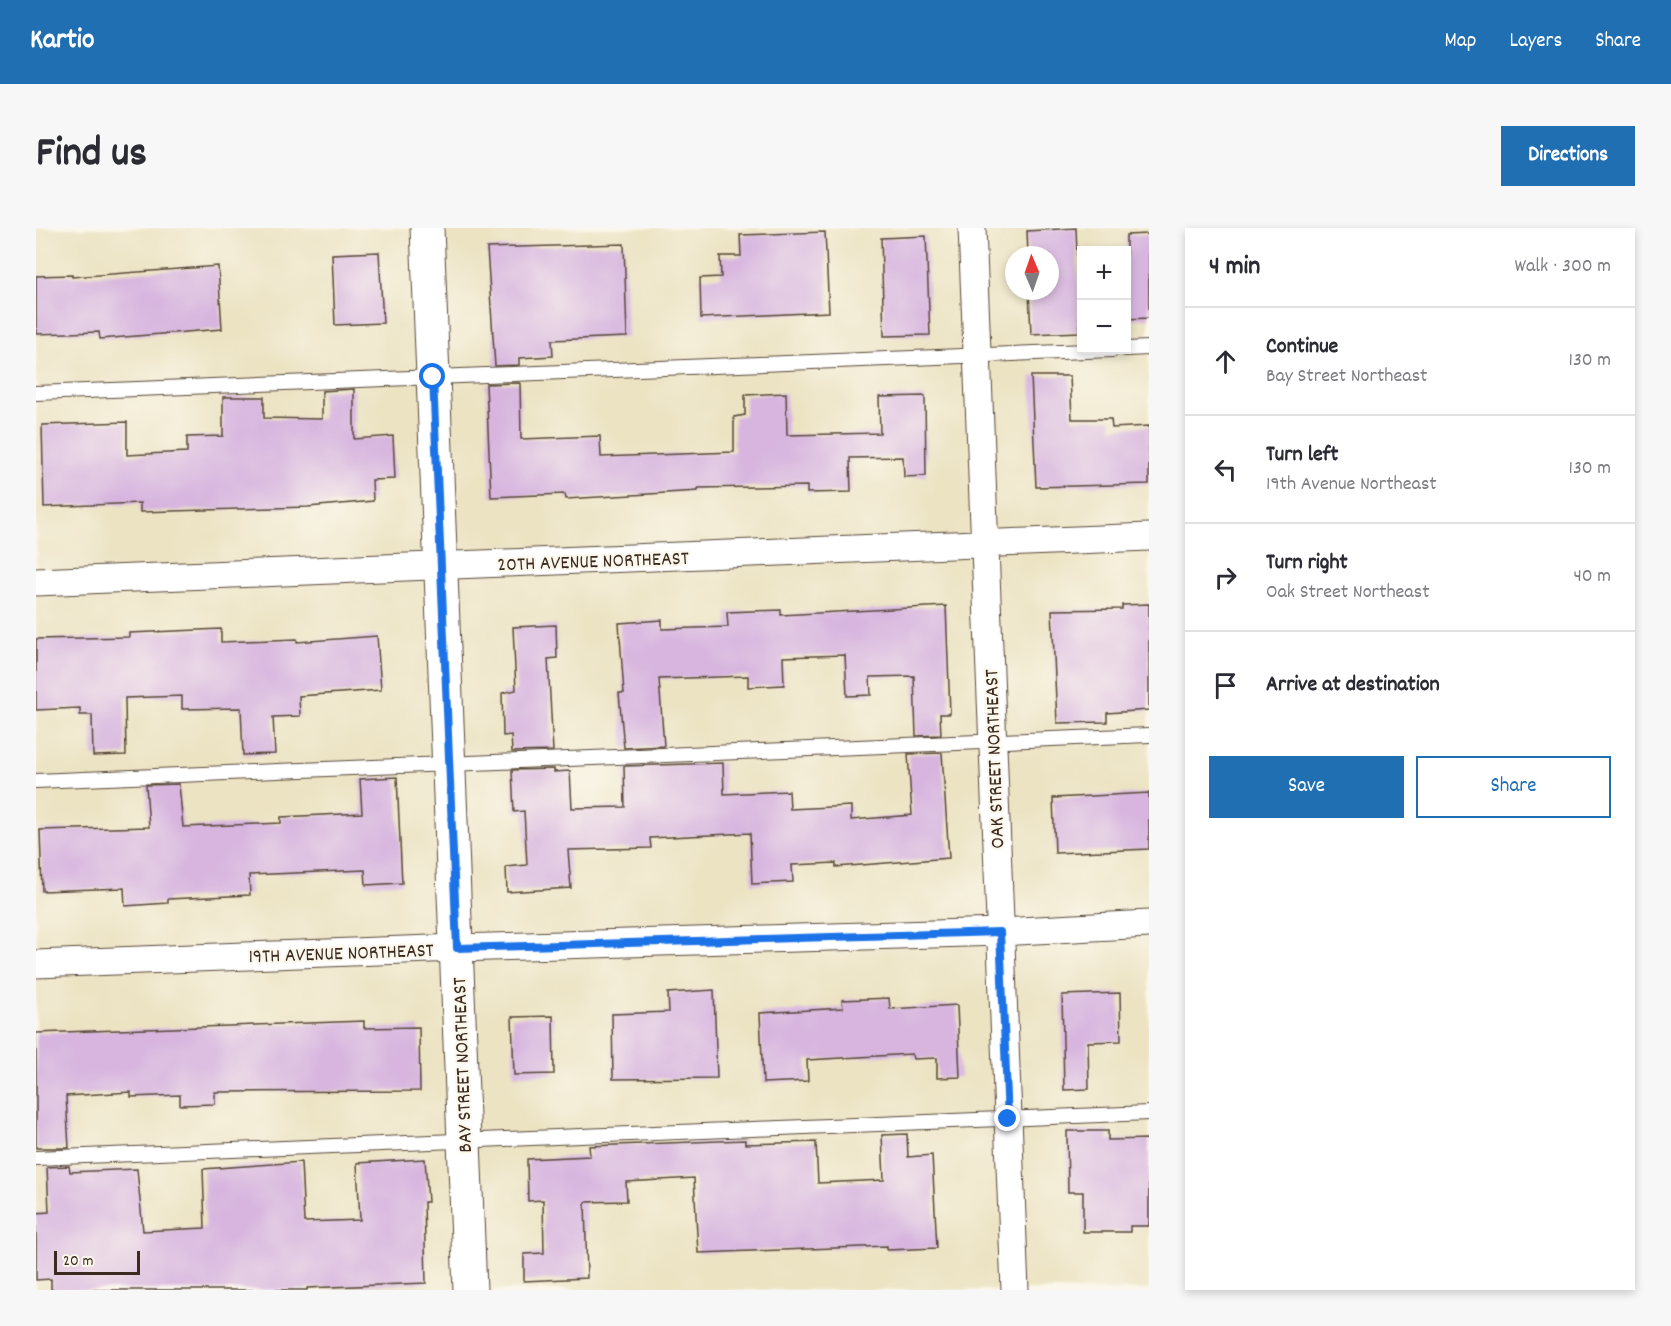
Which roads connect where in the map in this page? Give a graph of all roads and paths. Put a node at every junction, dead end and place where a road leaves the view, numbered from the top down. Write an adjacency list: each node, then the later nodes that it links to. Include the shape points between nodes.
1 (427, 228): 7 (street, BAY STREET NORTHEAST)
2 (972, 228): 6 (street, OAK STREET NORTHEAST)
3 (1149, 348): 4 (lane)
4 (1131, 349)
5 (1077, 351): 6 (lane)
6 (977, 355): 7 (lane); 10 (street, OAK STREET NORTHEAST)
7 (433, 377): 8 (lane); 11 (street, BAY STREET NORTHEAST)
8 (36, 393)
9 (1149, 537): 10 (street, 20TH AVENUE NORTHEAST)
10 (985, 544): 11 (street, 20TH AVENUE NORTHEAST); 14 (street, OAK STREET NORTHEAST)
11 (441, 566): 12 (street, 20TH AVENUE NORTHEAST); 15 (street, BAY STREET NORTHEAST)
12 (36, 582)
13 (1149, 735): 14 (lane)
14 (993, 742): 15 (lane); 18 (street, OAK STREET NORTHEAST)
15 (449, 764): 16 (lane); 19 (street, BAY STREET NORTHEAST)
16 (36, 780)
17 (1149, 924): 18 (street, 19TH AVENUE NORTHEAST)
18 (1000, 932): 19 (street, 19TH AVENUE NORTHEAST); 22 (street, OAK STREET NORTHEAST)
19 (457, 948): 20 (street, 19TH AVENUE NORTHEAST); 23 (street, BAY STREET NORTHEAST)
20 (36, 964)
21 (1149, 1113): 22 (lane)
22 (1008, 1119): 23 (lane); 26 (street, OAK STREET NORTHEAST)
23 (464, 1141): 24 (lane); 25 (street, BAY STREET NORTHEAST)
24 (36, 1158)
25 (470, 1290)
26 (1015, 1290)

